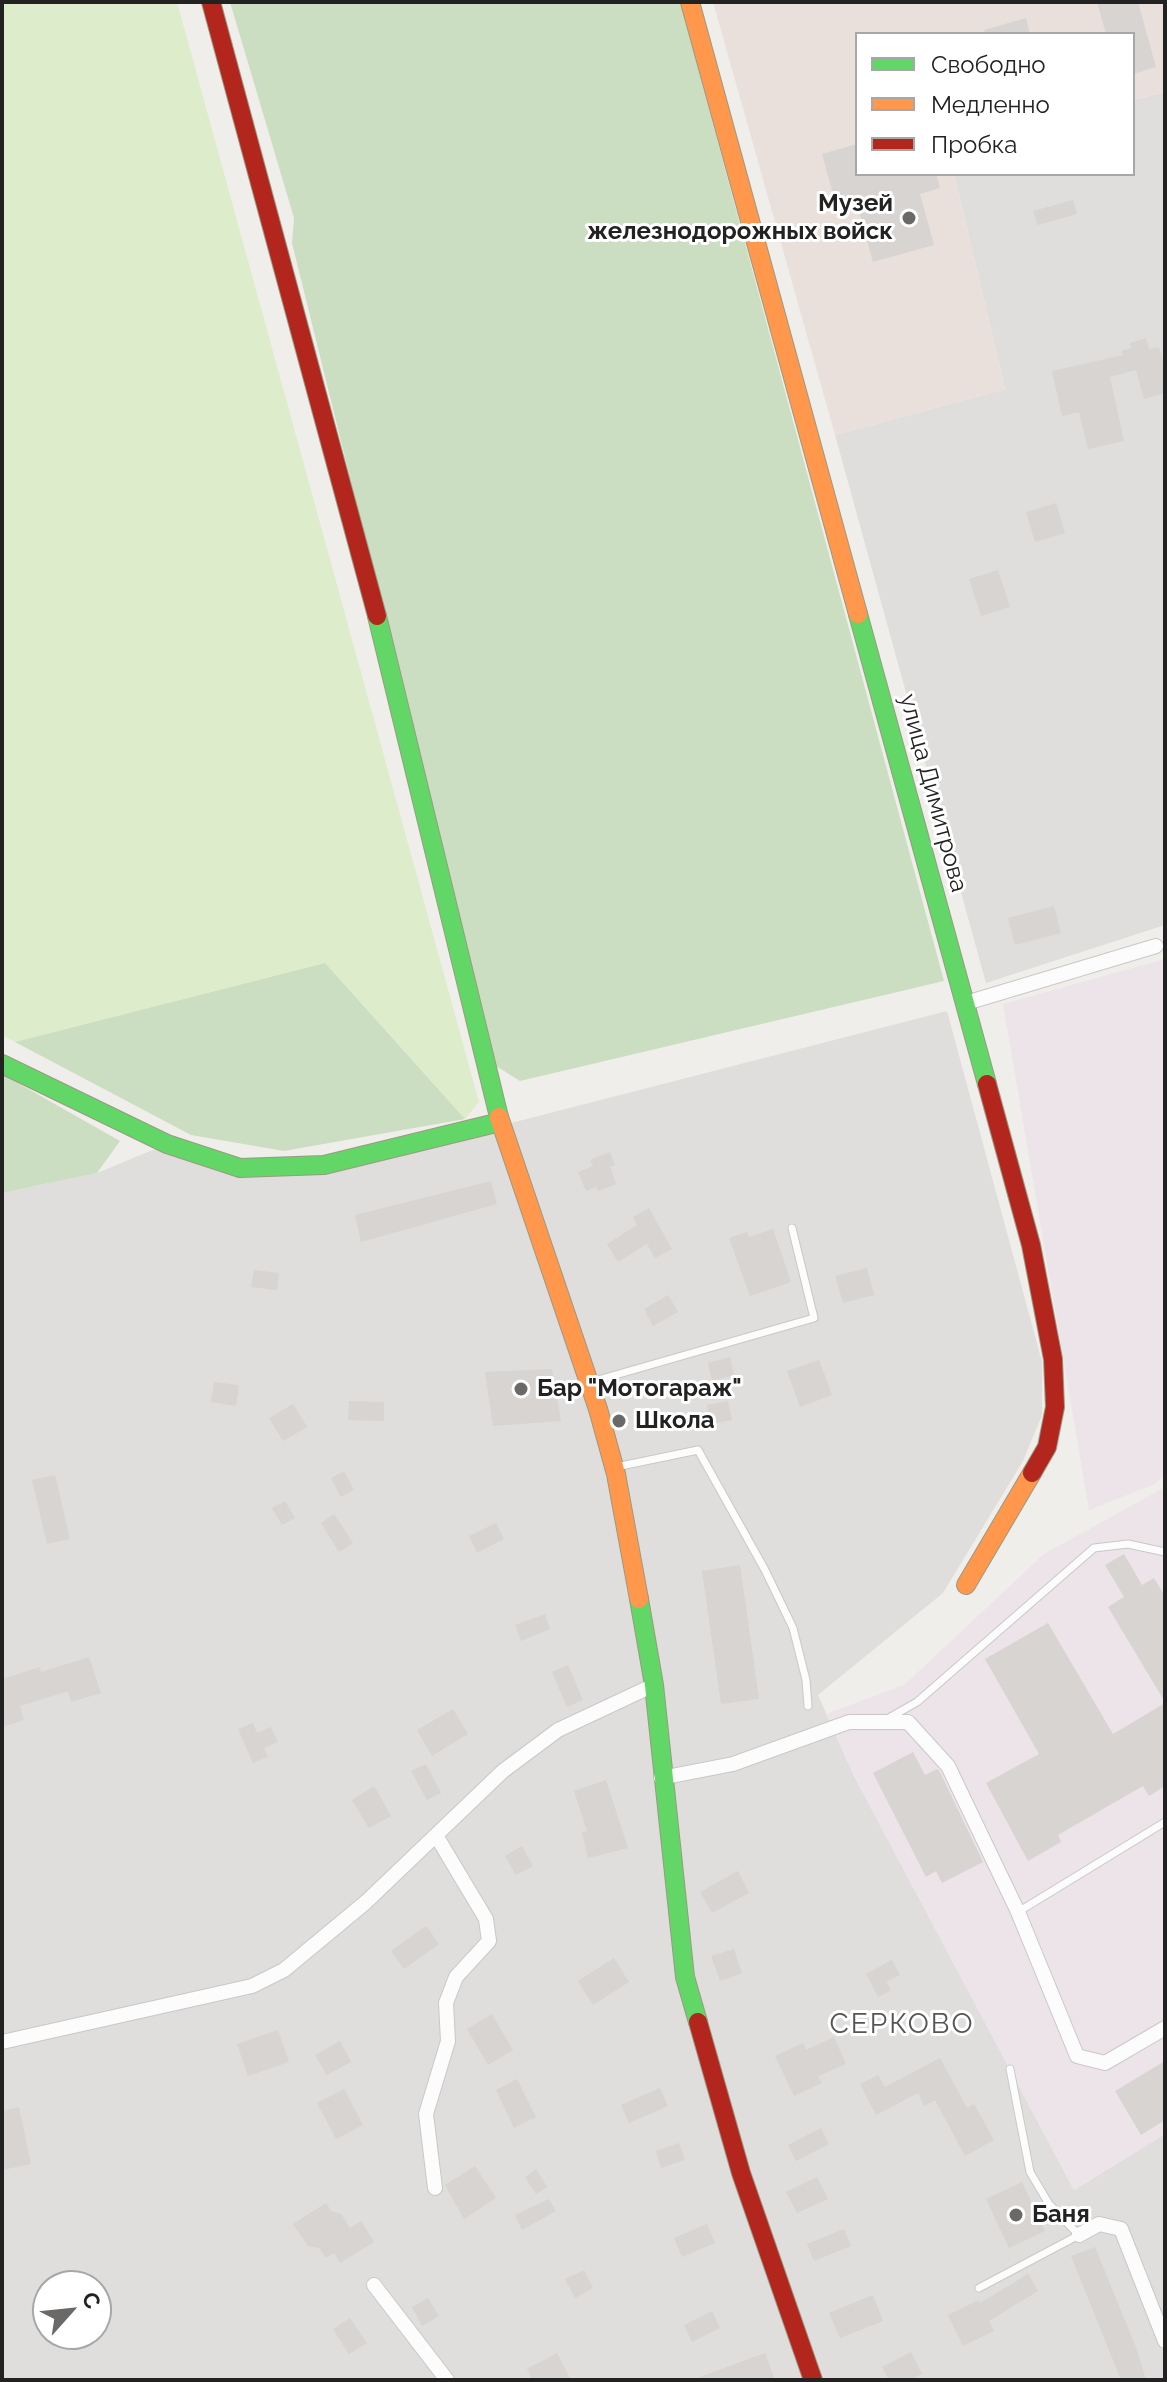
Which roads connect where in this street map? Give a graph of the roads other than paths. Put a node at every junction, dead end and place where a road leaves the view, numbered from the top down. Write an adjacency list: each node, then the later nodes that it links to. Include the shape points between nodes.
1 (211, 2): 6 (main road, via 371,590)
2 (690, 2): 4 (main road, улица Димитрова)
3 (1156, 946): 4 (street)
4 (966, 1003): 11 (main road, улица Димитрова, via 1031,1245 1053,1359 1055,1407 1047,1447)
5 (2, 1064): 6 (main road, via 167,1144 240,1168 324,1165)
6 (500, 1122): 8 (main road)
7 (792, 1228): 8 (lane, via 814,1318)
8 (589, 1383): 9 (main road)
9 (614, 1468): 12 (main road); 13 (lane, via 698,1450 793,1628)
10 (1165, 1552): 14 (lane, via 1128,1544 1094,1548 917,1702)
11 (966, 1585)
12 (654, 1685): 15 (main road); 17 (street, via 558,1730 503,1771)
13 (808, 1706)
14 (885, 1720): 15 (street, via 849,1722 733,1764); 18 (street, via 908,1722 948,1766)
15 (661, 1778): 28 (main road, via 685,1977 741,2173)
16 (1165, 1822): 18 (lane)
17 (437, 1837): 20 (street, via 284,1970 252,1986); 22 (street, via 486,1919 489,1941 456,1977 446,2003 448,2041 426,2114)
18 (1018, 1912): 19 (street, via 1077,2056 1105,2063)
19 (1165, 2028)
20 (2, 2042)
21 (1010, 2069): 23 (lane, via 1030,2172 1049,2204)
22 (435, 2188)
23 (1079, 2235): 25 (lane); 26 (street, via 1099,2224 1121,2229)
24 (374, 2285): 27 (street)
25 (979, 2288)
26 (1165, 2341)
27 (447, 2380)
28 (813, 2380)

